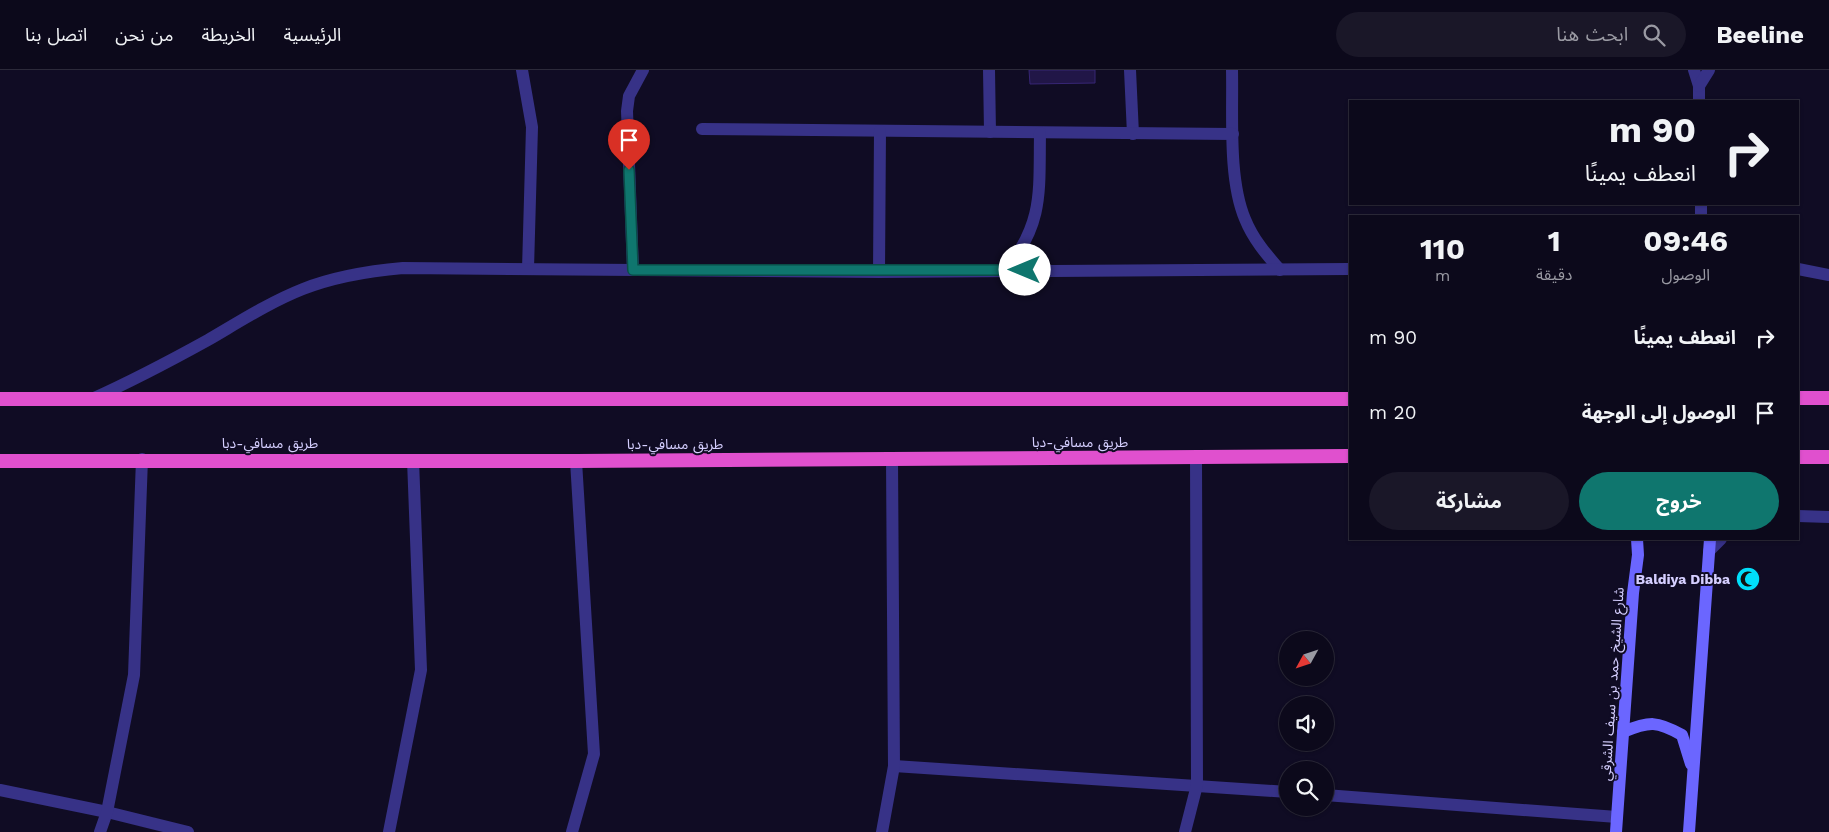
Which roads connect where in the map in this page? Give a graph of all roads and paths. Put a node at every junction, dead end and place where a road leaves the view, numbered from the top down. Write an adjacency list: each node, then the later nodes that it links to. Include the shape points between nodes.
1 (522, 70): 16 (street, via 532,127)
2 (643, 70): 19 (street, via 629,96 627,111)
3 (989, 70): 12 (street)
4 (1130, 70): 14 (street)
5 (1232, 70): 15 (street)
6 (1694, 70): 8 (street)
7 (1709, 70): 8 (street)
8 (1699, 86): 9 (street)
9 (1699, 100)
10 (702, 129): 11 (street)
11 (880, 131): 12 (street); 22 (street)
12 (990, 132): 13 (street)
13 (1040, 133): 14 (street); 20 (street, via 1037,207 1031,230)
14 (1133, 134): 15 (street)
15 (1233, 134): 21 (street, via 1236,188 1245,219 1259,246)
16 (528, 269): 19 (street); 26 (street, via 404,268 334,278 270,304 140,377)
17 (1349, 269): 21 (street)
18 (1799, 269): 23 (street)
19 (633, 270): 22 (street)
20 (1006, 270): 21 (street); 22 (street)
21 (1280, 270)
22 (879, 272)
23 (1829, 275)
24 (1799, 398): 25 (highway)
25 (1829, 398)
26 (91, 399): 27 (highway); 28 (highway)
27 (1349, 399)
28 (0, 400)
29 (1349, 456): 32 (highway, طريق مسافي-دبا)
30 (1799, 457): 31 (highway)
31 (1829, 457)
32 (1196, 458): 34 (highway, طريق مسافي-دبا); 45 (street)
33 (142, 459): 35 (highway, طريق مسافي-دبا); 36 (highway, طريق مسافي-دبا); 49 (street, via 134,675)
34 (892, 459): 37 (highway, طريق مسافي-دبا); 43 (street)
35 (0, 460)
36 (413, 460): 37 (highway, طريق مسافي-دبا); 53 (street, via 421,670)
37 (576, 461): 54 (street, via 594,754)
38 (1799, 516): 39 (street)
39 (1829, 517)
40 (1637, 540): 42 (main road, شارع الشيخ حمد بن سيف الشرقي)
41 (1709, 545): 44 (main road)
42 (1623, 732): 44 (main road, via 1642,724 1664,725 1682,735); 50 (main road, شارع الشيخ حمد بن سيف الشرقي)
43 (894, 766): 45 (street); 55 (street)
44 (1693, 771): 58 (main road)
45 (1196, 785): 47 (street); 56 (street)
46 (0, 790): 49 (street)
47 (1279, 791)
48 (1334, 796): 50 (street)
49 (107, 812): 51 (street); 52 (street)
50 (1617, 817): 57 (main road, شارع الشيخ حمد بن سيف الشرقي)
51 (100, 832)
52 (188, 832)
53 (389, 832)
54 (572, 832)
55 (882, 832)
56 (1185, 832)
57 (1616, 832)
58 (1689, 832)

